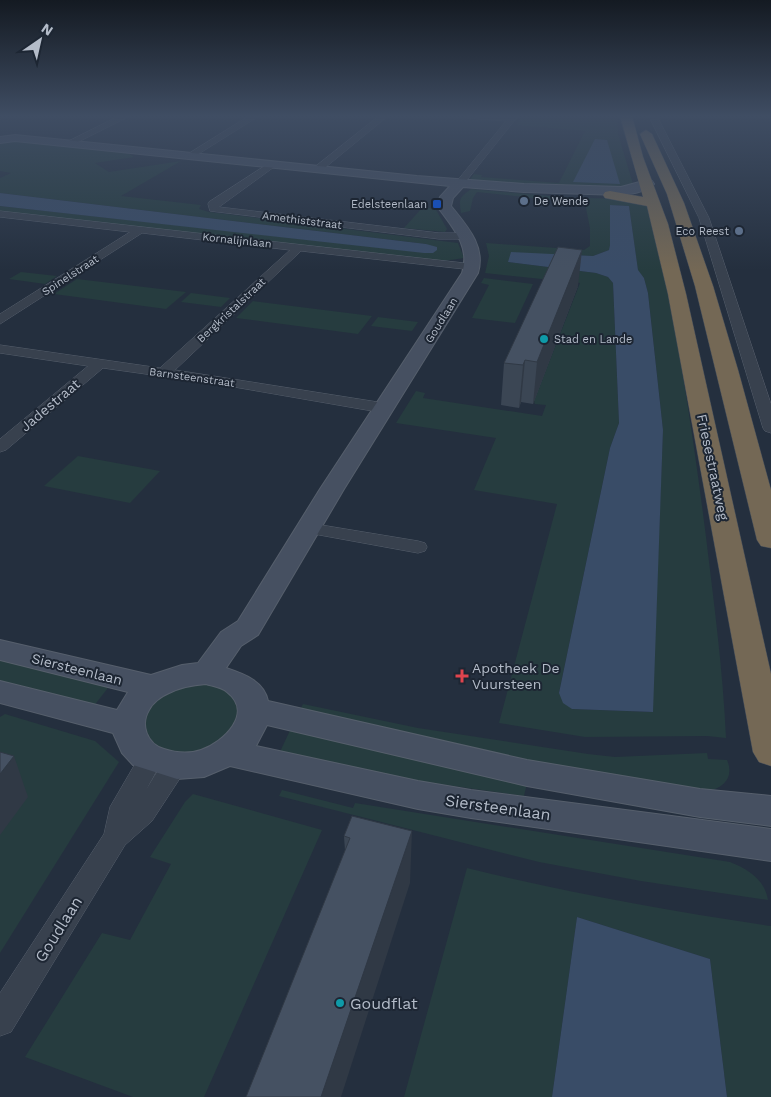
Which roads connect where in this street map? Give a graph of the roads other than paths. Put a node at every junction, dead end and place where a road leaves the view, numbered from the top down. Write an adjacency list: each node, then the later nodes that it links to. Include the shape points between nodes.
1 (268, 167): 14 (street, Amethiststraat, via 213,204 214,209 439,236)
2 (297, 167): 7 (street)
3 (472, 167): 8 (street)
4 (641, 167): 11 (highway, Friesestraatweg)
5 (661, 167): 9 (highway)
6 (680, 167): 22 (street, via 704,218)
7 (318, 169): 8 (street)
8 (459, 184): 10 (street, via 534,192); 14 (street, via 447,197 444,206)
9 (672, 192): 11 (street); 25 (highway, via 707,297)
10 (613, 193): 11 (highway, via 636,198); 11 (street, via 632,190)
11 (651, 195): 33 (highway, Friesestraatweg, via 679,304)
12 (0, 214): 13 (street, Kornalijnlaan)
13 (140, 230): 15 (street, Kornalijnlaan); 17 (street, Spinelstraat)
14 (465, 236): 16 (street, via 471,246)
15 (299, 247): 16 (street, Kornalijnlaan); 20 (street, Bergkristalstraat)
16 (473, 267): 21 (street, Goudlaan)
17 (0, 320)
18 (0, 349): 19 (street, Barnsteenstraat)
19 (99, 364): 20 (street, Barnsteenstraat); 23 (street, Jadestraat)
20 (163, 373): 21 (street, Barnsteenstraat)
21 (384, 408): 24 (street, Goudlaan)
22 (771, 428)
23 (0, 446)
24 (309, 528): 26 (street); 28 (street, Goudlaan, via 248,628 247,643)
25 (771, 540)
26 (418, 547)
27 (0, 650): 29 (street, Siersteenlaan)
28 (218, 676): 29 (street, via 183,675); 31 (street, via 246,690)
29 (154, 688): 32 (street, via 135,706)
30 (0, 692): 32 (street)
31 (255, 710): 34 (street, via 254,724 249,733); 36 (street, via 537,775 700,803)
32 (129, 725): 35 (street, via 138,751)
33 (771, 752)
34 (229, 753): 35 (street, via 209,762); 37 (street, Siersteenlaan, via 471,804)
35 (164, 762): 38 (street, Goudlaan, via 143,814 116,837)
36 (771, 811)
37 (771, 845)
38 (0, 1021)

